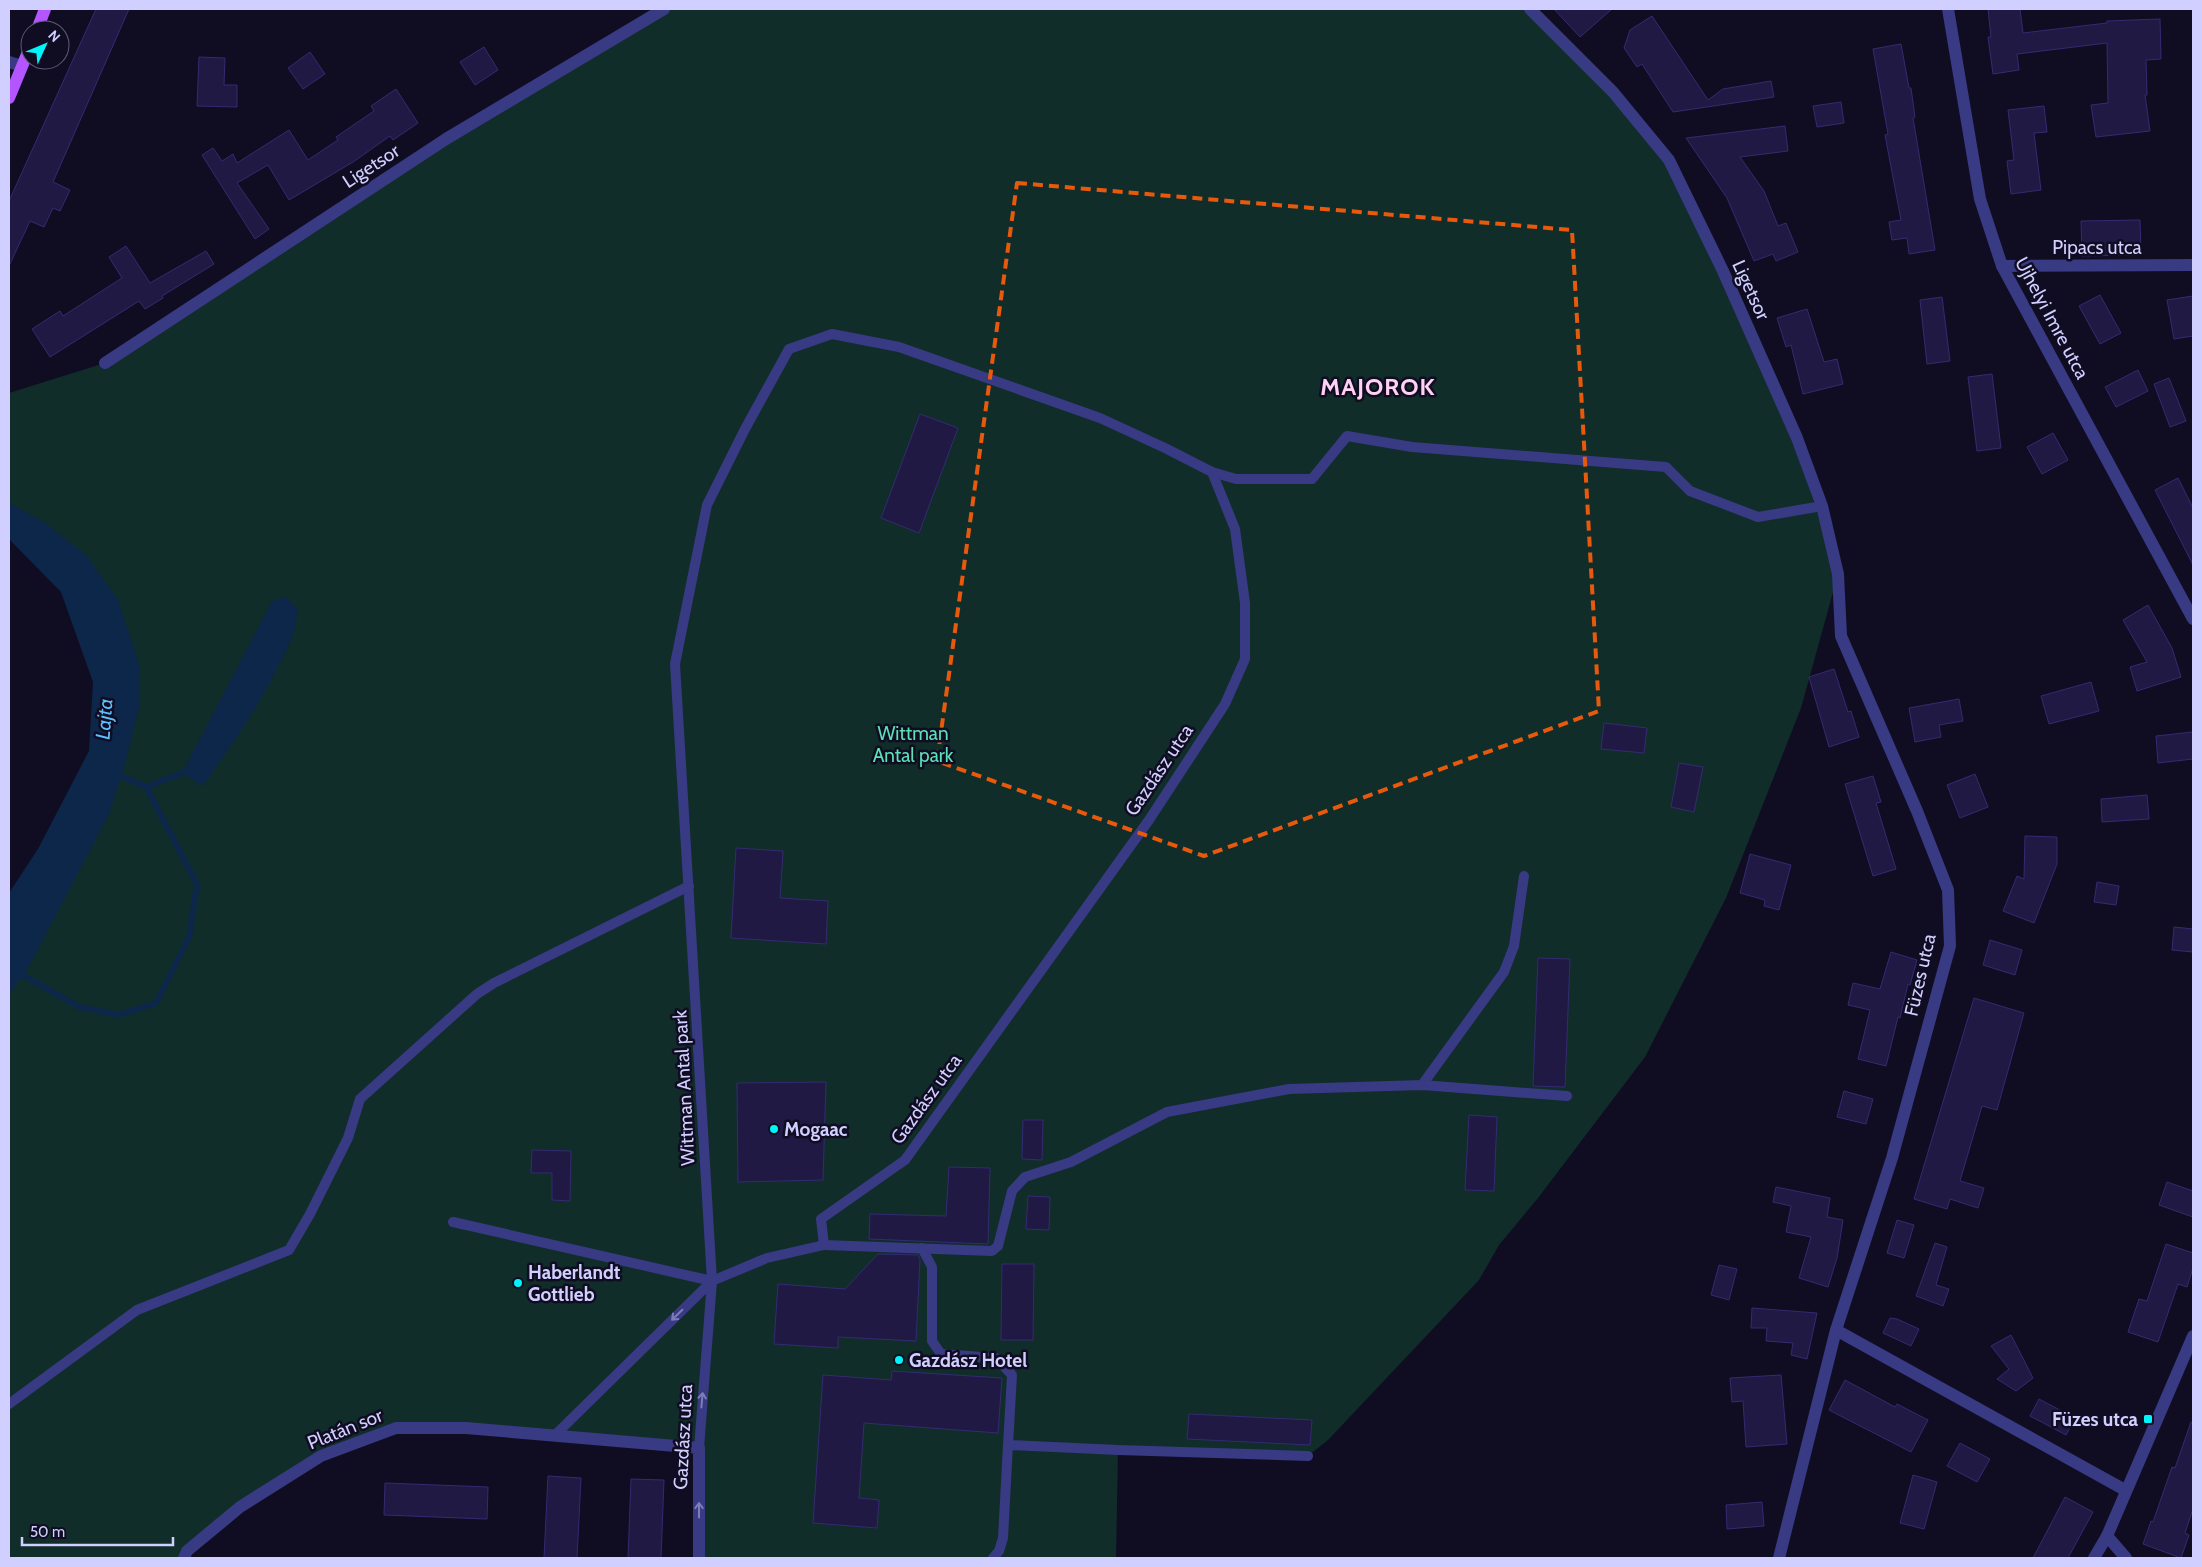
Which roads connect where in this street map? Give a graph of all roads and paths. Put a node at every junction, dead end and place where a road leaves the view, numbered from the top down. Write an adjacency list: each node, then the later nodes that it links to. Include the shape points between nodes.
1 (664, 9): 8 (street, Ligetsor, via 446,139)
2 (1530, 9): 10 (street, Ligetsor, via 1613,92 1669,160 1777,392)
3 (1948, 9): 7 (street, Ujhelyi Imre utca, via 1980,199)
4 (20, 70): 5 (main road)
5 (9, 98)
6 (2193, 265): 7 (street, Pipacs utca)
7 (2002, 266): 11 (street, Ujhelyi Imre utca)
8 (105, 364)
9 (1212, 472): 10 (lane, Wittman Antal park, via 1236,479 1312,479 1347,436 1412,446 1666,467 1690,491 1758,517); 14 (lane, Wittman Antal park, via 1100,418 899,347 832,334 789,349 707,505 675,664); 18 (lane, Gazdász utca, via 1235,529 1245,604 1245,659 1225,704 1122,858 905,1160 821,1220)
10 (1822, 506): 12 (street, Ligetsor, via 1838,574)
11 (2193, 619)
12 (1842, 636): 21 (street, Füzes utca, via 1948,890 1950,946 1892,1158)
13 (1524, 876): 15 (lane, via 1514,946 1504,972)
14 (690, 886): 20 (lane, Wittman Antal park); 23 (lane, via 488,986 360,1099 348,1138 289,1250 137,1310)
15 (1422, 1085): 16 (lane); 19 (lane, via 1289,1089 1167,1112 1071,1162 1025,1177 1012,1191 998,1246 992,1250)
16 (1567, 1096)
17 (453, 1222): 20 (lane)
18 (824, 1245): 19 (lane); 20 (lane, via 767,1258)
19 (922, 1248): 25 (lane, via 932,1268 932,1341 941,1354 996,1358 1012,1375)
20 (712, 1282): 24 (lane, one-way to 24); 26 (lane, Gazdász utca, one-way to 20)
21 (1836, 1330): 28 (street); 33 (street, Füzes utca)
22 (2193, 1336): 28 (street)
23 (9, 1404)
24 (554, 1436): 26 (street, Platán sor); 30 (street, Platán sor, via 466,1428 396,1428 321,1456 240,1507 187,1551)
25 (1008, 1445): 27 (lane); 32 (lane, via 1003,1538)
26 (698, 1448): 31 (street, Gazdász utca, one-way to 26)
27 (1308, 1456)
28 (2125, 1490): 29 (street)
29 (2107, 1536): 34 (street); 35 (street)
30 (184, 1558)
31 (699, 1558)
32 (993, 1558)
33 (1778, 1558)
34 (2094, 1558)
35 (2126, 1558)

